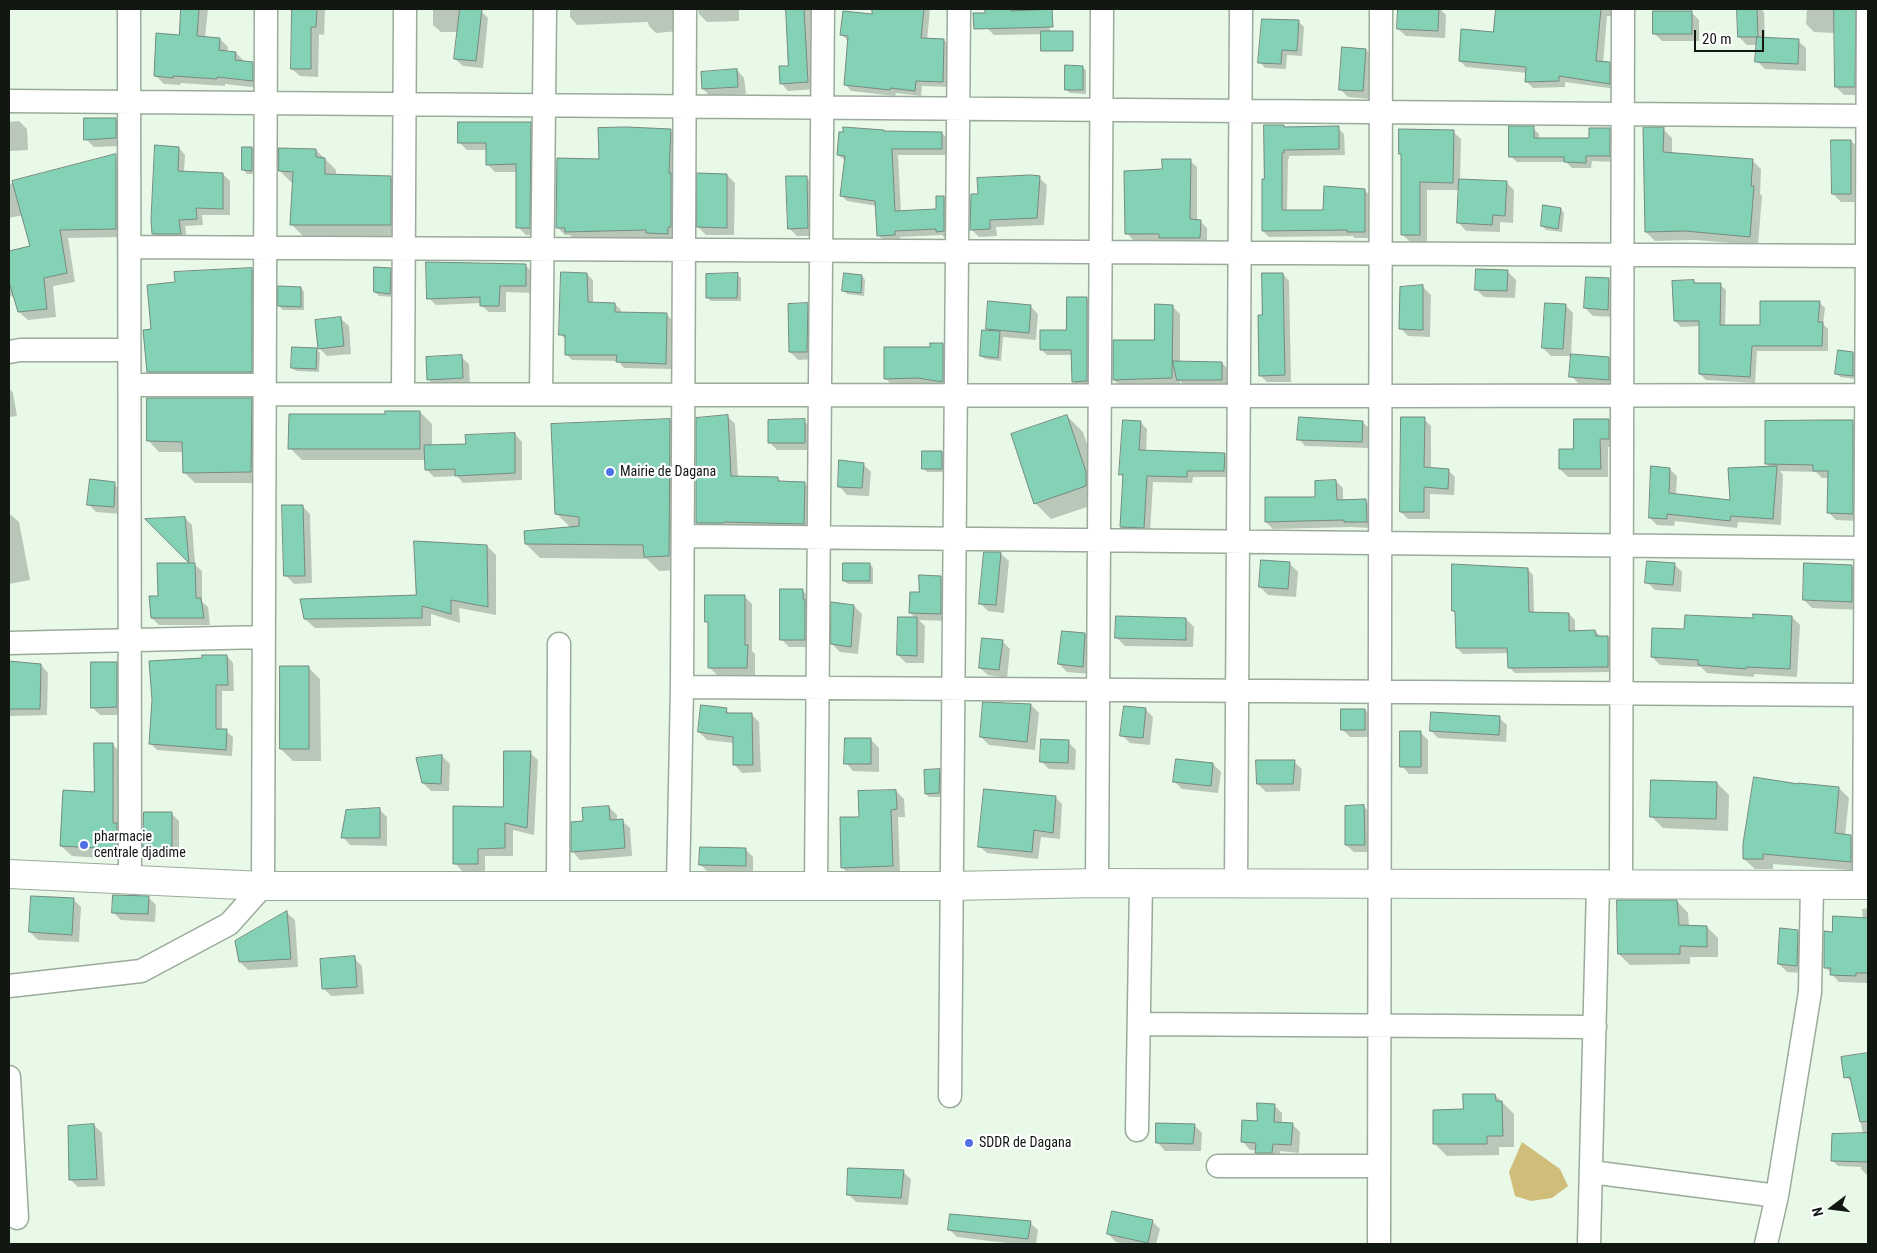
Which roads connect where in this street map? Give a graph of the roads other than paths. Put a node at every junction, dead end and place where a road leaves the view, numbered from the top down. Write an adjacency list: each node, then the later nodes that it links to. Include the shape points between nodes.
1 (129, 9): 14 (street)
2 (266, 9): 15 (street)
3 (405, 9): 16 (street)
4 (545, 9): 17 (street)
5 (685, 9): 18 (street)
6 (823, 9): 19 (street)
7 (959, 9): 20 (street)
8 (1102, 9): 21 (street)
9 (1241, 9): 22 (street)
10 (1381, 9): 23 (street)
11 (1623, 9): 24 (street)
12 (1868, 12): 25 (street)
13 (9, 101): 14 (street)
14 (129, 102): 15 (street); 26 (street)
15 (266, 103): 16 (street); 27 (street)
16 (404, 104): 17 (street); 28 (street)
17 (544, 105): 18 (street); 29 (street)
18 (685, 106): 19 (street); 30 (street)
19 (822, 107): 20 (street); 31 (street)
20 (958, 108): 21 (street); 32 (street)
21 (1101, 109): 22 (street); 33 (street)
22 (1240, 110): 23 (street); 34 (street)
23 (1381, 112): 24 (street); 35 (street)
24 (1623, 114): 25 (street); 36 (street)
25 (1868, 116): 37 (street)
26 (130, 247): 27 (street); 38 (street)
27 (266, 248): 28 (street); 41 (street)
28 (404, 248): 29 (street); 42 (street)
29 (542, 249): 30 (street); 43 (street)
30 (684, 250): 31 (street); 45 (street)
31 (821, 250): 32 (street); 44 (street)
32 (957, 251): 33 (street); 46 (street)
33 (1100, 252): 34 (street); 47 (street)
34 (1240, 253): 35 (street); 48 (street)
35 (1381, 254): 36 (street); 51 (street)
36 (1622, 255): 37 (street); 49 (street)
37 (1867, 256): 50 (street)
38 (129, 350): 39 (street); 40 (street)
39 (9, 352)
40 (130, 386): 41 (street); 61 (street)
41 (265, 390): 42 (street); 60 (street)
42 (403, 394): 43 (street)
43 (541, 394): 45 (street)
44 (820, 394): 45 (street); 46 (street); 53 (street)
45 (683, 395): 52 (street)
46 (956, 395): 47 (street); 54 (street)
47 (1100, 395): 48 (street); 55 (street)
48 (1239, 395): 51 (street); 56 (street)
49 (1621, 395): 50 (street); 51 (street); 58 (street)
50 (1867, 395): 59 (street)
51 (1381, 396): 57 (street)
52 (682, 536): 53 (street); 64 (street)
53 (819, 537): 54 (street); 65 (street)
54 (955, 539): 55 (street); 66 (street)
55 (1099, 540): 56 (street); 67 (street)
56 (1238, 541): 57 (street); 68 (street)
57 (1380, 542): 58 (street); 69 (street)
58 (1622, 545): 59 (street); 70 (street)
59 (1866, 548): 71 (street)
60 (264, 638): 61 (street); 82 (street)
61 (130, 641): 62 (street); 73 (street)
62 (9, 643)
63 (559, 644): 83 (street)
64 (682, 687): 65 (street); 78 (street)
65 (818, 688): 66 (street); 79 (street)
66 (954, 689): 67 (street); 84 (street)
67 (1098, 690): 68 (street); 74 (street)
68 (1237, 691): 69 (street); 76 (street)
69 (1380, 692): 70 (street); 77 (street)
70 (1621, 693): 71 (street); 80 (street)
71 (1865, 695): 81 (street)
72 (9, 874): 73 (street)
73 (130, 880): 82 (street)
74 (1097, 883): 75 (street); 84 (street)
75 (1141, 883): 76 (street); 87 (street)
76 (1236, 883): 77 (street)
77 (1380, 884): 80 (street); 88 (street)
78 (678, 885): 79 (street); 83 (street)
79 (816, 885): 84 (street)
80 (1610, 885): 85 (street); 89 (street)
81 (1866, 885): 85 (street)
82 (263, 886): 83 (street); 86 (street, via 229,924 141,971)
83 (558, 886)
84 (952, 886): 91 (street)
85 (1812, 886): 96 (street, via 1810,992)
86 (9, 986)
87 (1139, 1024): 88 (street); 92 (street)
88 (1379, 1025): 89 (street); 94 (street)
89 (1595, 1027): 95 (street)
90 (9, 1077): 97 (street)
91 (950, 1096)
92 (1137, 1130)
93 (1218, 1166): 94 (street)
94 (1379, 1166): 98 (street)
95 (1590, 1172): 96 (street); 99 (street)
96 (1777, 1196): 100 (street)
97 (17, 1218)
98 (1379, 1244)
99 (1588, 1244)
100 (1766, 1244)

